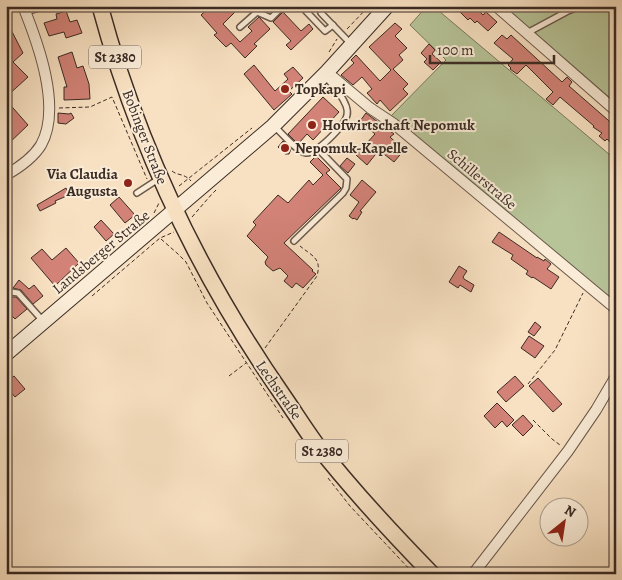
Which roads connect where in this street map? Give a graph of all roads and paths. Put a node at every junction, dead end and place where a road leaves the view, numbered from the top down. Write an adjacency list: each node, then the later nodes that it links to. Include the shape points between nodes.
1 (45, 6): 8 (lane)
2 (100, 6): 21 (main road, Bobinger Straße / St 2380, via 132,105)
3 (283, 6): 11 (lane, via 271,18 257,12)
4 (301, 6): 10 (lane, via 325,31)
5 (387, 6): 13 (street, Landsberger Straße)
6 (496, 6): 12 (street)
7 (581, 6): 12 (lane)
8 (24, 9): 15 (street, via 44,67)
9 (321, 13): 10 (lane)
10 (333, 25): 13 (lane)
11 (240, 27)
12 (526, 34): 16 (street)
13 (352, 45): 14 (street, Landsberger Straße)
14 (325, 74): 17 (street, Landsberger Straße); 19 (lane, via 341,96 347,114); 33 (street, Schillerstraße, via 394,124)
15 (50, 108): 20 (street, via 48,129 41,144 20,167); 21 (path, via 90,107 112,97)
16 (616, 111)
17 (273, 126): 19 (lane, via 301,151); 27 (street, Landsberger Straße)
18 (248, 132): 22 (path)
19 (318, 149): 32 (lane, via 348,183 343,193)
20 (6, 175)
21 (160, 177): 22 (path, via 175,173); 24 (lane); 27 (main road, Bobinger Straße / St 2380)
22 (189, 179): 23 (path)
23 (182, 184)
24 (137, 193)
25 (206, 199): 29 (path)
26 (159, 202): 28 (path)
27 (174, 210): 36 (street, Landsberger Straße); 38 (main road, Lechstraße / St 2380, via 205,272)
28 (150, 217)
29 (189, 220)
30 (174, 232): 31 (path)
31 (160, 238)
32 (294, 241): 38 (path, via 318,260 317,276 283,325)
33 (587, 286): 35 (street, Schillerstraße); 41 (path, via 555,350)
34 (6, 295): 36 (lane, via 11,292 18,294)
35 (616, 309)
36 (44, 322): 37 (street, Landsberger Straße)
37 (7, 352)
38 (255, 356): 39 (path); 44 (main road, Lechstraße / St 2380, via 316,444)
39 (229, 376)
40 (616, 376): 43 (street)
41 (528, 384)
42 (533, 420): 43 (path)
43 (568, 451): 45 (street)
44 (432, 574)
45 (472, 574)

